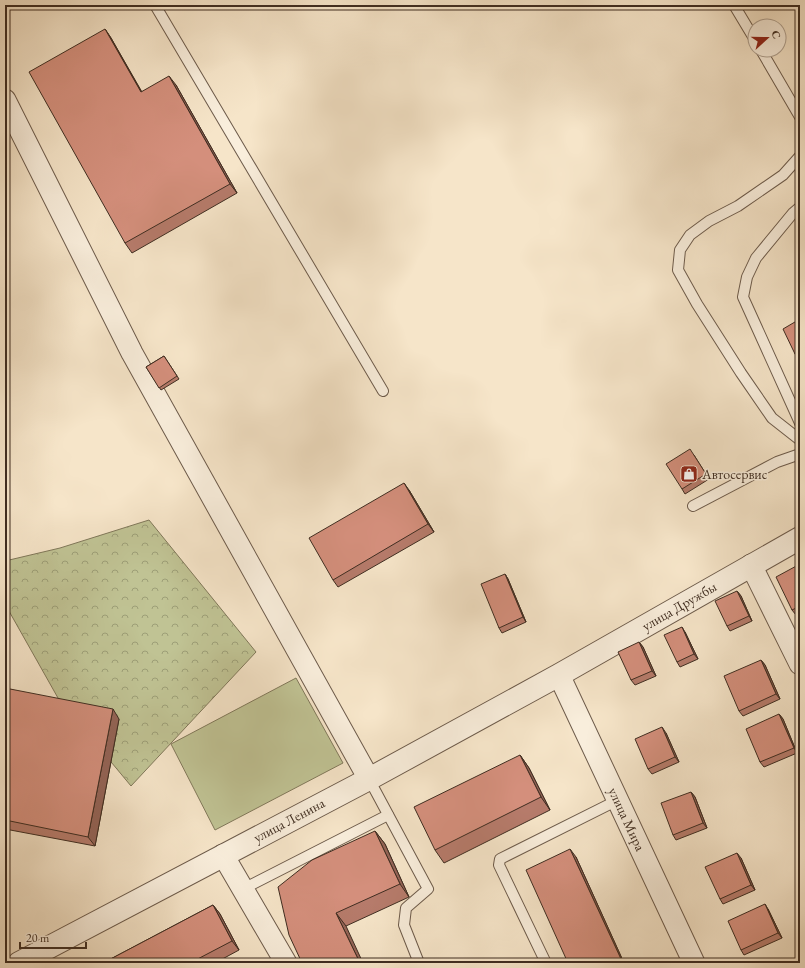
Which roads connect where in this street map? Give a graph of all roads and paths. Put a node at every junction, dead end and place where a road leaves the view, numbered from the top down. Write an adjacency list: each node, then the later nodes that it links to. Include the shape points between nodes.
1 (154, 5): 9 (lane)
2 (734, 5): 3 (lane)
3 (747, 27)
4 (766, 58): 6 (lane)
5 (5, 100): 18 (street, via 132,353)
6 (800, 117)
7 (800, 156): 11 (lane, via 783,175 690,235 680,250 678,270 696,304 772,418)
8 (800, 207): 10 (lane, via 756,258 743,297)
9 (383, 391)
10 (800, 423)
11 (800, 440)
12 (800, 454): 13 (lane, via 778,462)
13 (693, 506)
14 (800, 538): 15 (street, улица Дружбы)
15 (751, 565): 16 (street); 17 (street, улица Дружбы)
16 (800, 664)
17 (559, 676): 18 (street, улица Ленина); 19 (street, улица Мира)
18 (369, 779): 20 (lane); 21 (street, улица Ленина)
19 (618, 800): 24 (street, улица Мира); 27 (lane, via 500,860 499,865)
20 (388, 816): 22 (lane); 26 (lane, via 428,888 406,908 404,925)
21 (223, 855): 22 (street); 25 (street, улица Ленина)
22 (243, 889): 23 (street)
23 (284, 962)
24 (691, 962)
25 (19, 963)
26 (419, 963)
27 (546, 963)

